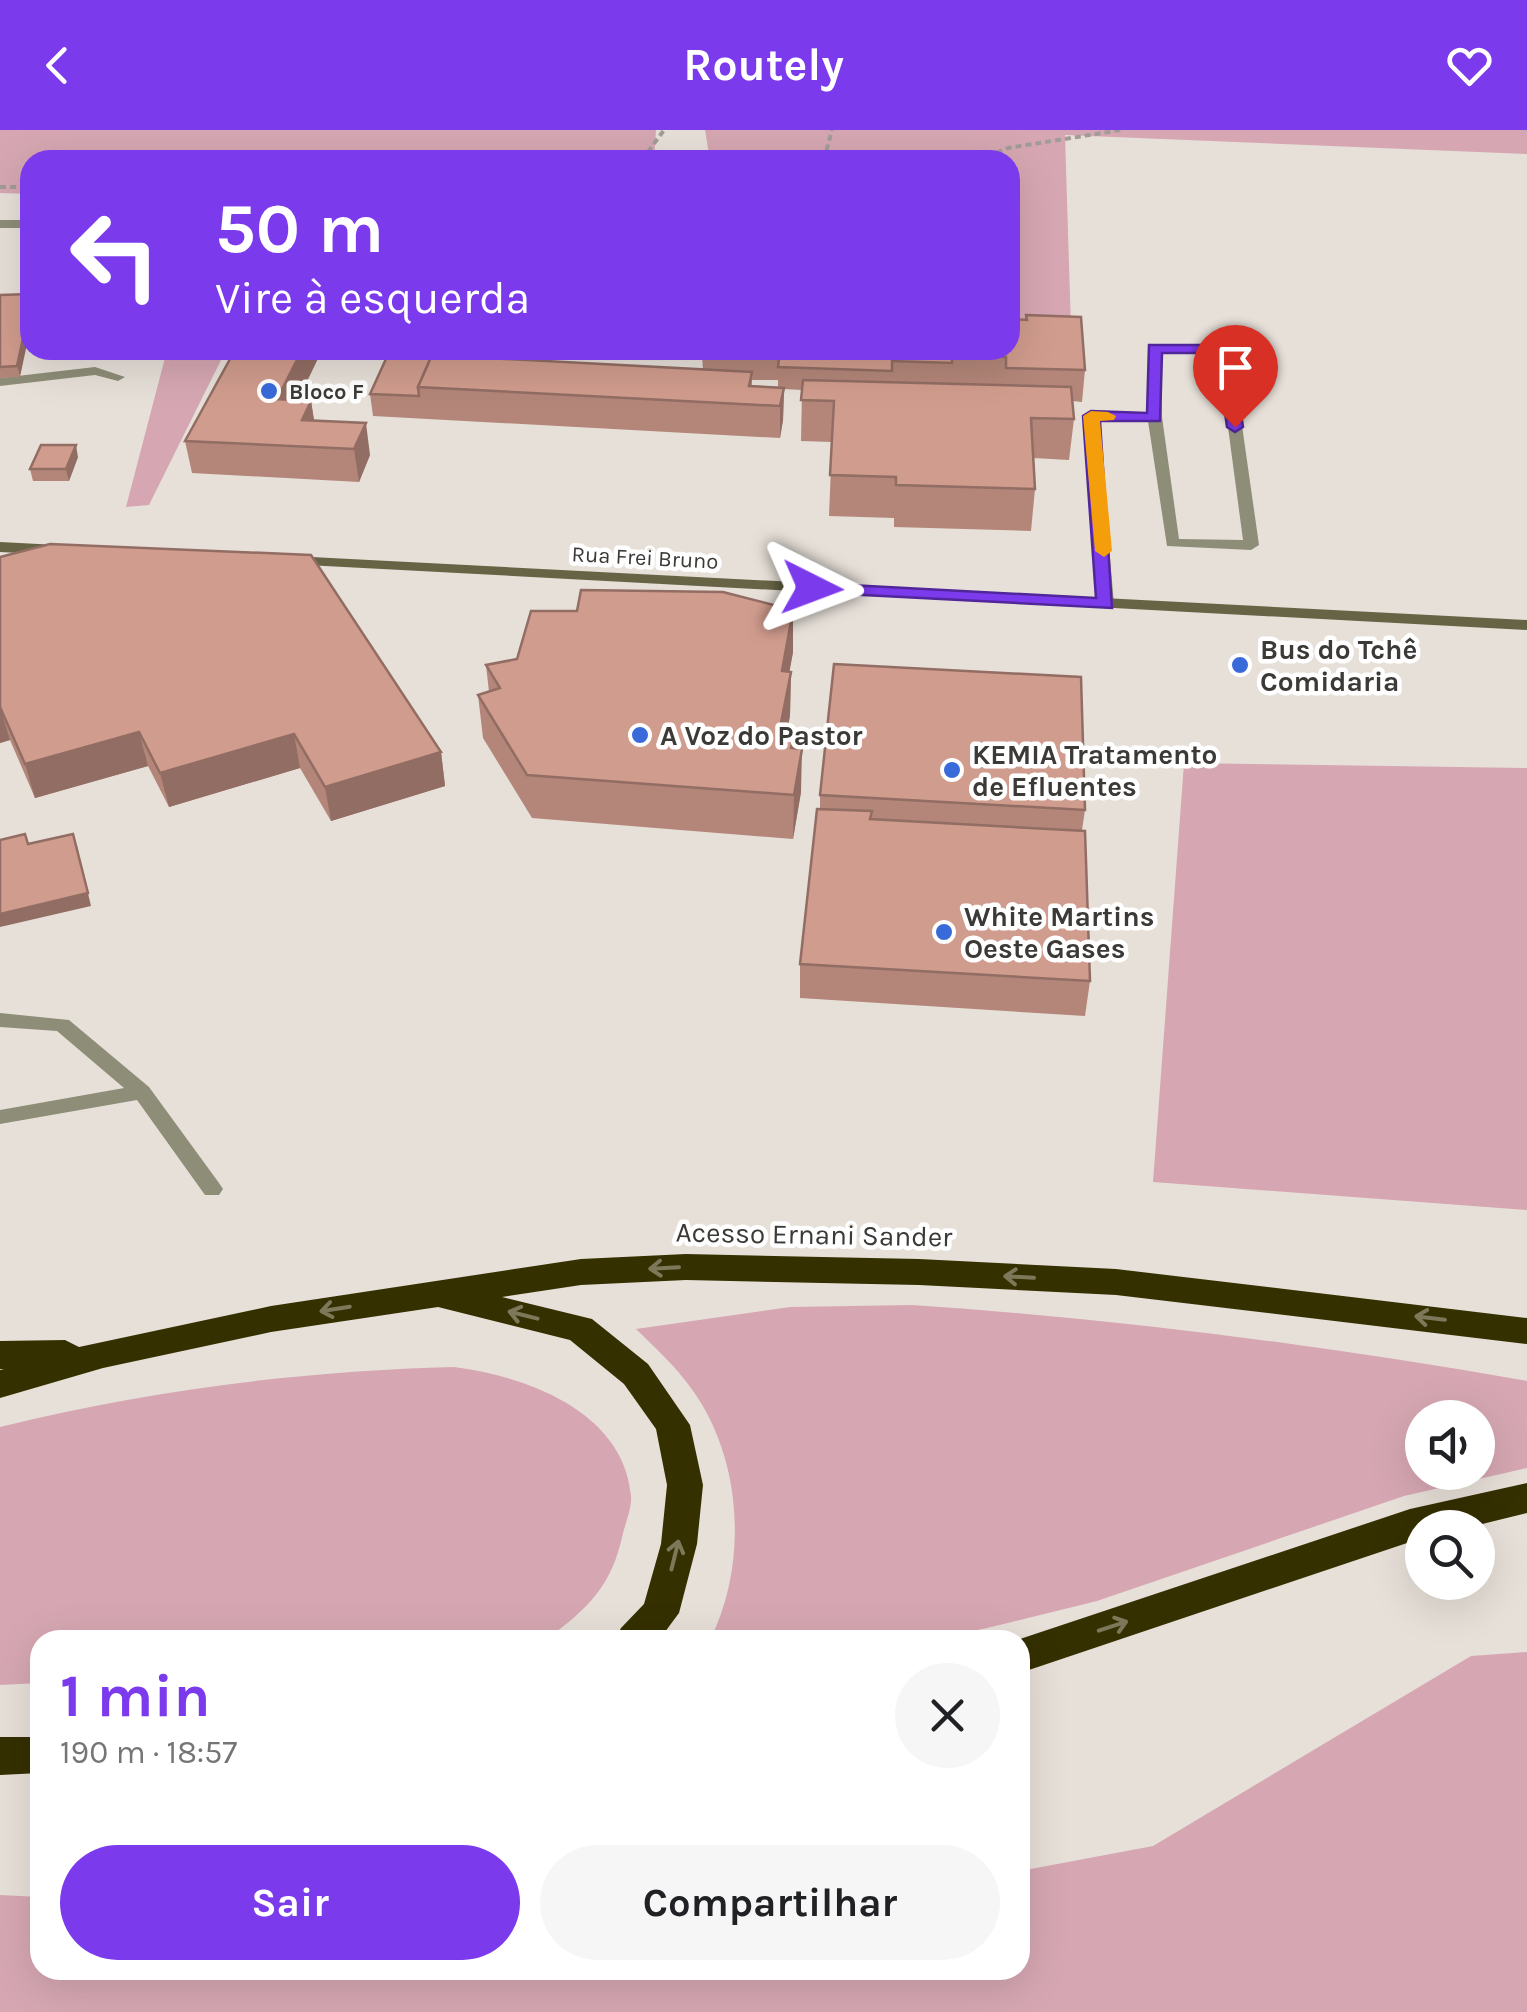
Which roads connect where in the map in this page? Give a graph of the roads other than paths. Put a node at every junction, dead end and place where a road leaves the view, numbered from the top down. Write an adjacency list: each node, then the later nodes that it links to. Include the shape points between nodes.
1 (118, 377): 2 (lane, via 95,371)
2 (0, 382)
3 (1155, 418): 3 (lane, via 1154,348 1224,348 1251,545 1172,543); 7 (lane, via 1091,416)
4 (0, 547): 5 (street)
5 (78, 551)
6 (272, 560): 7 (street, Rua Frei Bruno)
7 (1106, 604): 8 (street, Rua Frei Bruno)
8 (1527, 625)
9 (0, 1020): 10 (lane, via 62,1025)
10 (142, 1092): 11 (lane); 12 (lane)
11 (0, 1117)
12 (212, 1189)
13 (431, 1293): 14 (highway, Acesso Ernani Sander, one-way to 13, via 1116,1282 918,1272 686,1267 581,1272); 15 (highway, Acesso Ernani Sander, one-way to 15); 19 (highway, one-way to 13, via 660,1613 679,1544 685,1485 673,1425 636,1374 580,1329)
14 (1527, 1331)
15 (103, 1354): 16 (highway); 17 (highway)
16 (0, 1355)
17 (0, 1384)
18 (1527, 1498): 20 (highway, one-way to 18, via 1410,1525)
19 (644, 1630)
20 (1030, 1653)
21 (0, 1756): 22 (highway)
22 (30, 1756)

